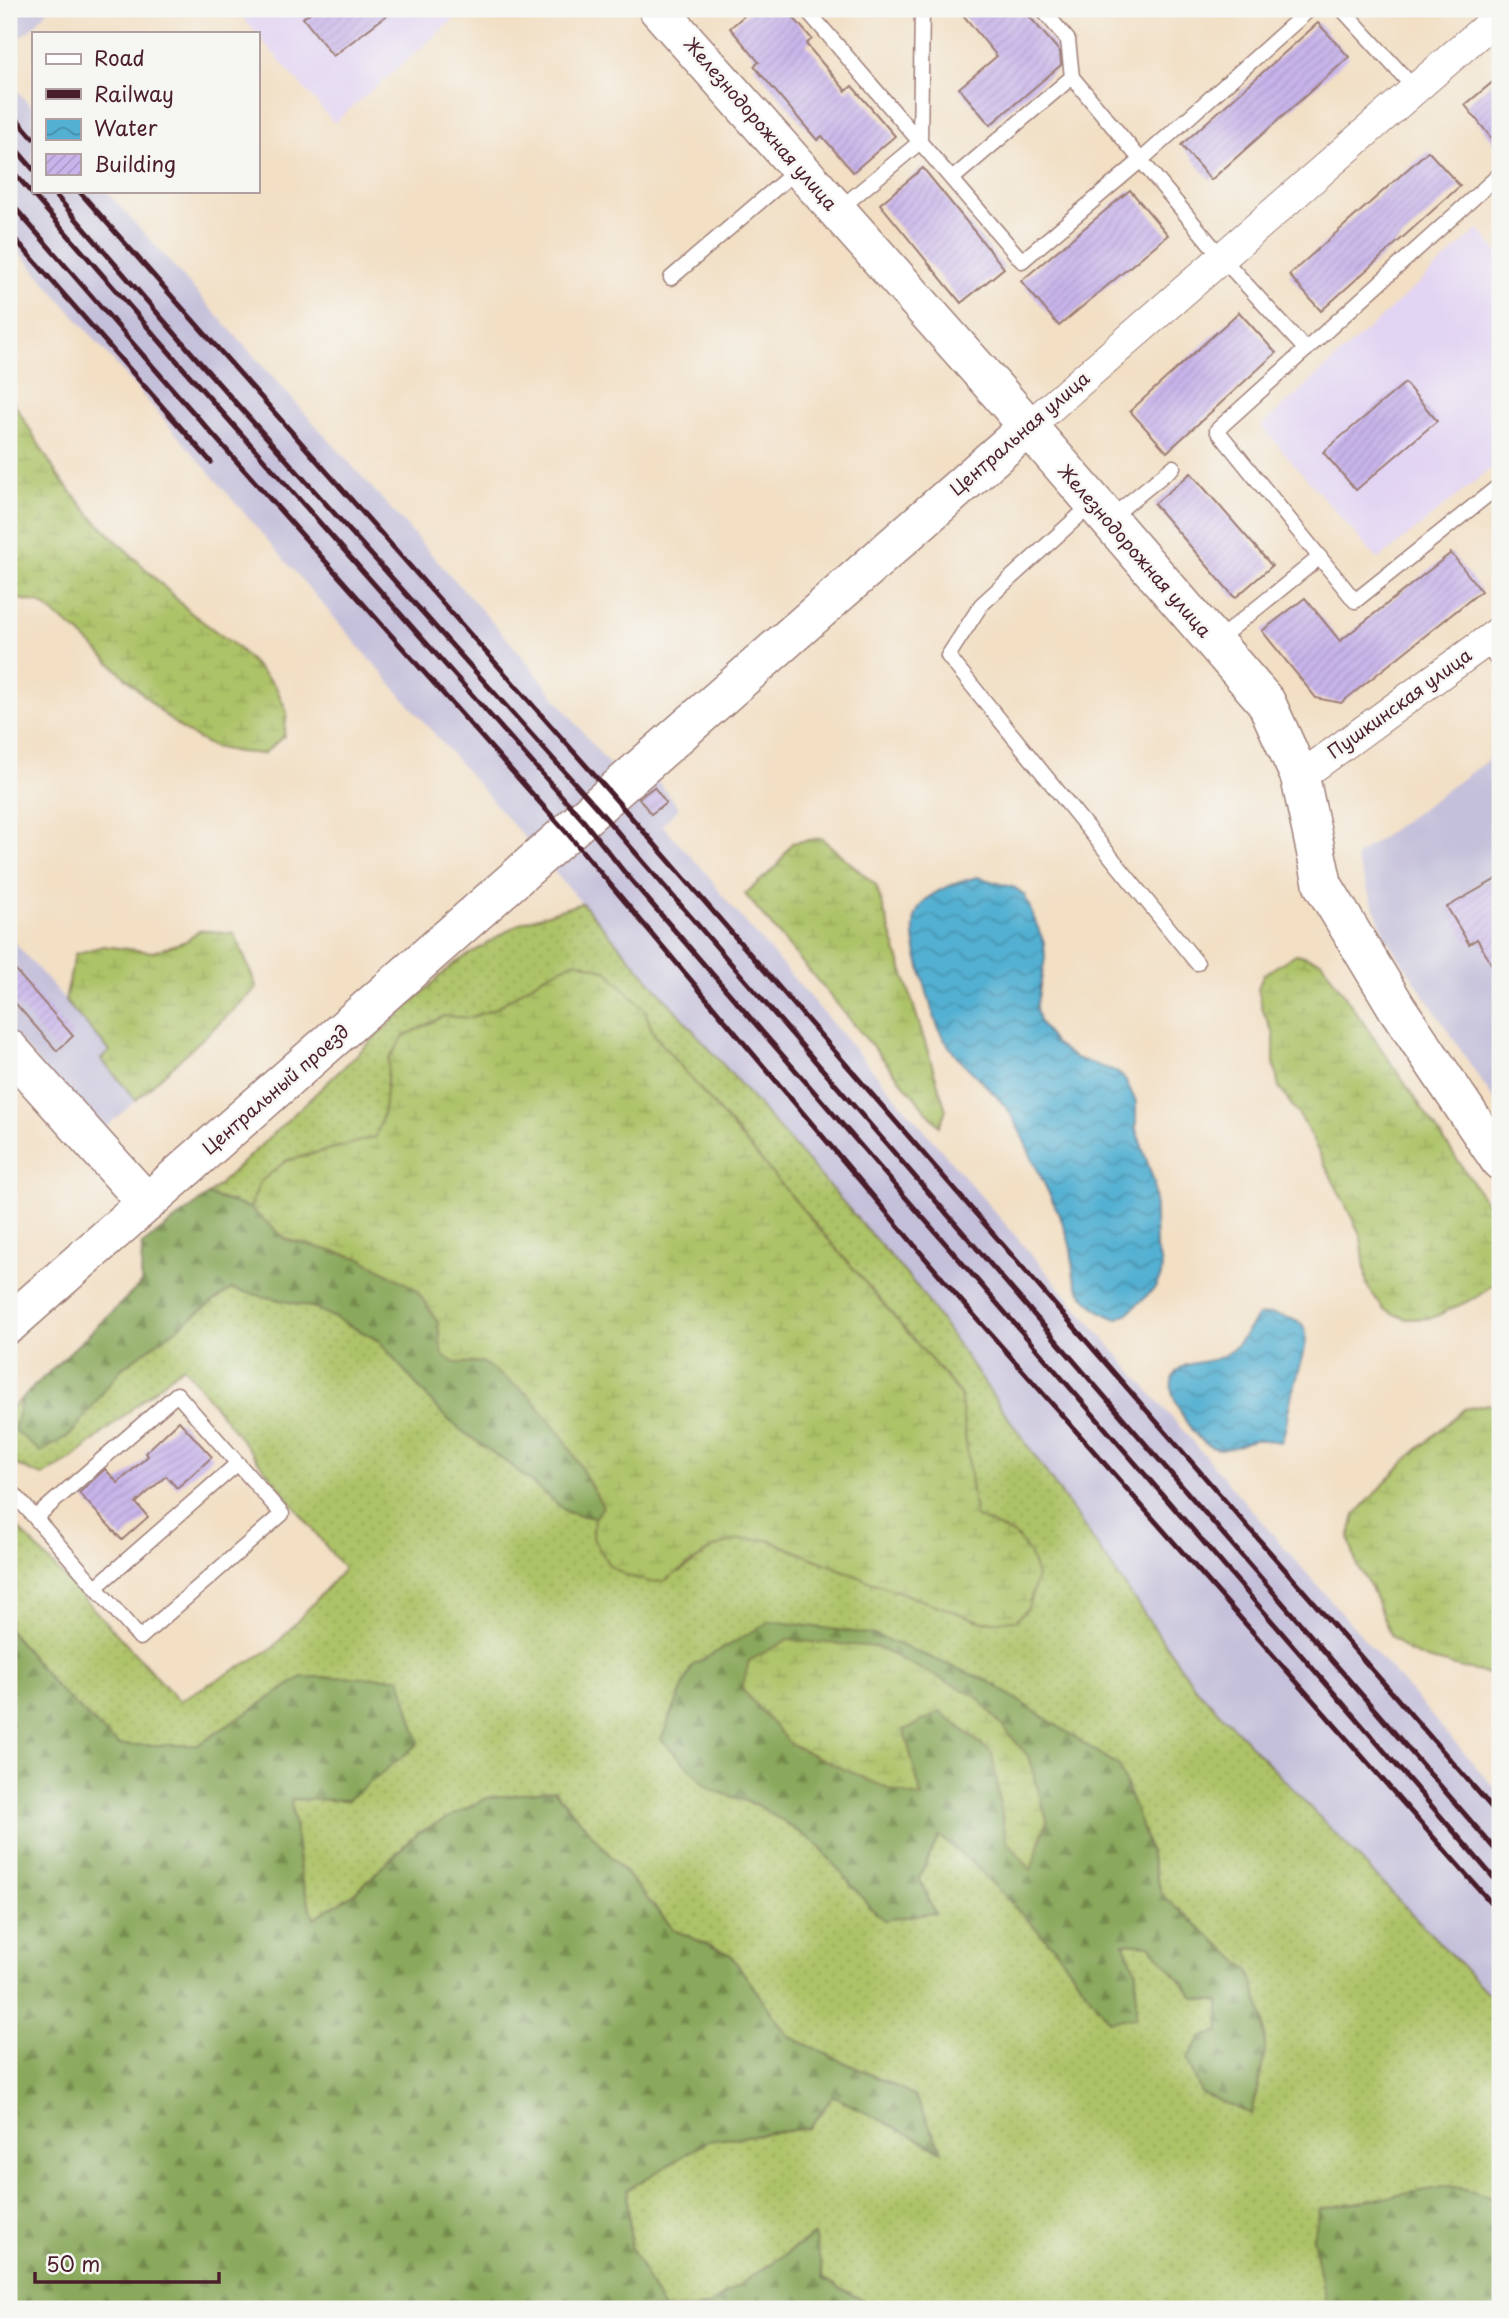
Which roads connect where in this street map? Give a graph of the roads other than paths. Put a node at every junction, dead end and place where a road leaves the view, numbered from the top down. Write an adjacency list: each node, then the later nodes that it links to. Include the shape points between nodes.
1 (806, 9): 10 (lane)
2 (922, 9): 10 (lane)
3 (1042, 9): 8 (lane, via 1068,40)
4 (1310, 9): 11 (lane)
5 (1342, 9): 9 (lane)
6 (669, 12): 12 (street, Железнодорожная улица)
7 (1500, 15): 9 (street, Центральная улица)
8 (1072, 77): 11 (lane); 14 (lane)
9 (1416, 90): 16 (street, Центральная улица)
10 (920, 142): 14 (lane); 15 (lane)
11 (1140, 161): 14 (lane, via 1022,261); 16 (lane)
12 (799, 168): 15 (street, Железнодорожная улица); 17 (lane)
13 (1500, 174): 18 (lane)
14 (952, 179)
15 (837, 211): 19 (street, Железнодорожная улица)
16 (1222, 258): 18 (lane); 19 (street, Центральная улица)
17 (671, 278)
18 (1306, 350): 23 (lane, via 1217,430)
19 (1028, 427): 22 (street, Железнодорожная улица); 27 (street, Центральная улица)
20 (1172, 467): 22 (lane)
21 (1500, 485): 23 (lane, via 1355,601)
22 (1101, 511): 24 (street, Железнодорожная улица); 28 (lane, via 981,606 948,656)
23 (1320, 557): 24 (lane)
24 (1214, 643): 26 (street, Железнодорожная улица, via 1266,702)
25 (1495, 646): 26 (street, Пушкинская улица)
26 (1300, 777): 30 (street, Железнодорожная улица, via 1323,885 1397,1009)
27 (542, 855): 31 (street, Центральный проезд)
28 (1197, 963)
29 (9, 1049): 31 (street)
30 (1500, 1161)
31 (147, 1203): 32 (street, Центральный проезд)
32 (9, 1324)
33 (238, 1463): 35 (lane, via 177,1394); 36 (lane); 36 (lane, via 282,1514 140,1638)
34 (9, 1488): 35 (lane)
35 (35, 1518): 36 (lane)
36 (96, 1587)

